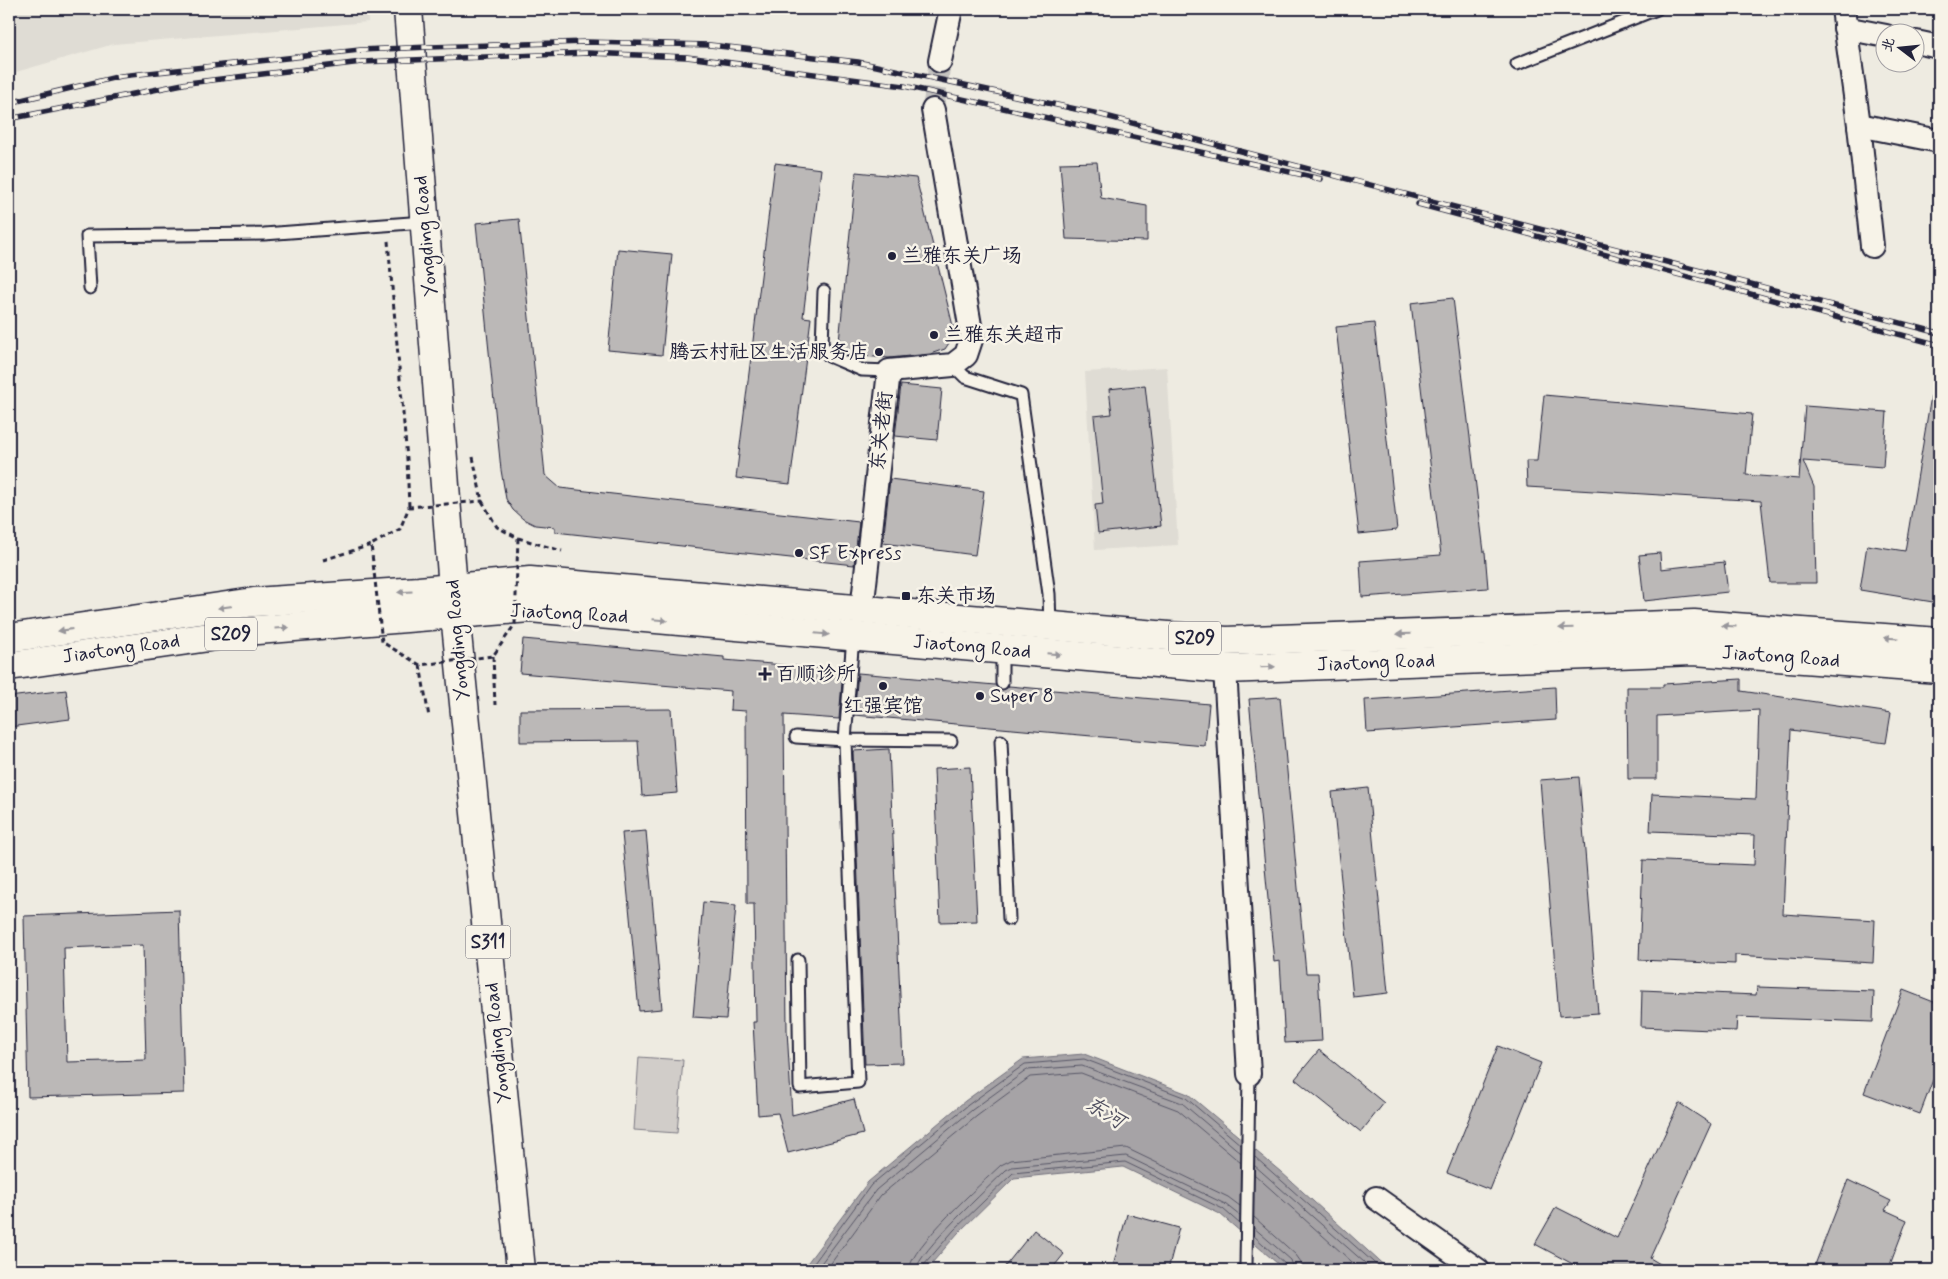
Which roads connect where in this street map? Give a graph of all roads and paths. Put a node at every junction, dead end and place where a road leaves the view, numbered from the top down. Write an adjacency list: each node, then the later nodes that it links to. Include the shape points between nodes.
1 (408, 9): 13 (main road, Yongding Road)
2 (951, 9): 8 (street)
3 (1657, 9): 9 (lane)
4 (1844, 18): 5 (street); 11 (street)
5 (1876, 32)
6 (1926, 44): 7 (street)
7 (1939, 47)
8 (940, 62)
9 (1517, 64)
10 (933, 110): 18 (street, via 972,337 966,356)
11 (1859, 125): 12 (street); 15 (street)
12 (1939, 141)
13 (424, 222): 16 (lane, via 264,234 87,236); 27 (main road, Yongding Road)
14 (388, 241): 22 (path)
15 (1872, 246)
16 (90, 288)
17 (824, 291): 19 (lane, via 822,344 829,356 862,370)
18 (953, 365): 19 (street, 东关老街); 30 (lane, via 965,377 1021,395 1049,594)
19 (889, 371): 28 (street, 东关老街)
20 (473, 456): 21 (path)
21 (482, 502): 22 (path, bridge); 23 (path, bridge, via 497,528)
22 (409, 507): 24 (path, bridge, via 400,529)
23 (518, 538): 25 (path); 35 (path, bridge, via 515,624)
24 (371, 545): 26 (path); 36 (path, bridge, via 382,642)
25 (562, 551)
26 (323, 560)
27 (453, 587): 28 (main road, Jiaotong Road / S209, via 530,581); 29 (main road, Yongding Road); 32 (main road, Jiaotong Road / S209, one-way to 32, via 254,602)
28 (862, 610): 30 (main road, Jiaotong Road / S209)
29 (455, 614): 31 (main road, Jiaotong Road / S209, one-way to 31, via 530,608); 37 (main road, Jiaotong Road / S209, one-way to 29, via 257,630); 52 (main road, Yongding Road / S311)
30 (1050, 626): 33 (main road, Jiaotong Road / S209, one-way to 30, via 1694,624 1226,641)
31 (853, 636): 34 (main road, Jiaotong Road / S209); 44 (lane)
32 (9, 638)
33 (1939, 642)
34 (1002, 649): 38 (main road, Jiaotong Road / S209, one-way to 38); 40 (lane)
35 (493, 656): 36 (path, bridge); 41 (path)
36 (420, 665): 42 (path)
37 (9, 666)
38 (1225, 669): 39 (main road, Jiaotong Road / S209, one-way to 39, via 1694,651); 49 (street)
39 (1939, 670)
40 (1002, 683)
41 (495, 705)
42 (429, 717)
43 (796, 737): 44 (lane)
44 (845, 740): 45 (lane); 48 (lane, via 858,1082 800,1087)
45 (951, 741)
46 (1001, 741): 47 (lane)
47 (1009, 919)
48 (798, 960)
49 (1249, 1074): 51 (lane)
50 (1376, 1198): 53 (street)
51 (1246, 1265)
52 (521, 1270)
53 (1478, 1270)

